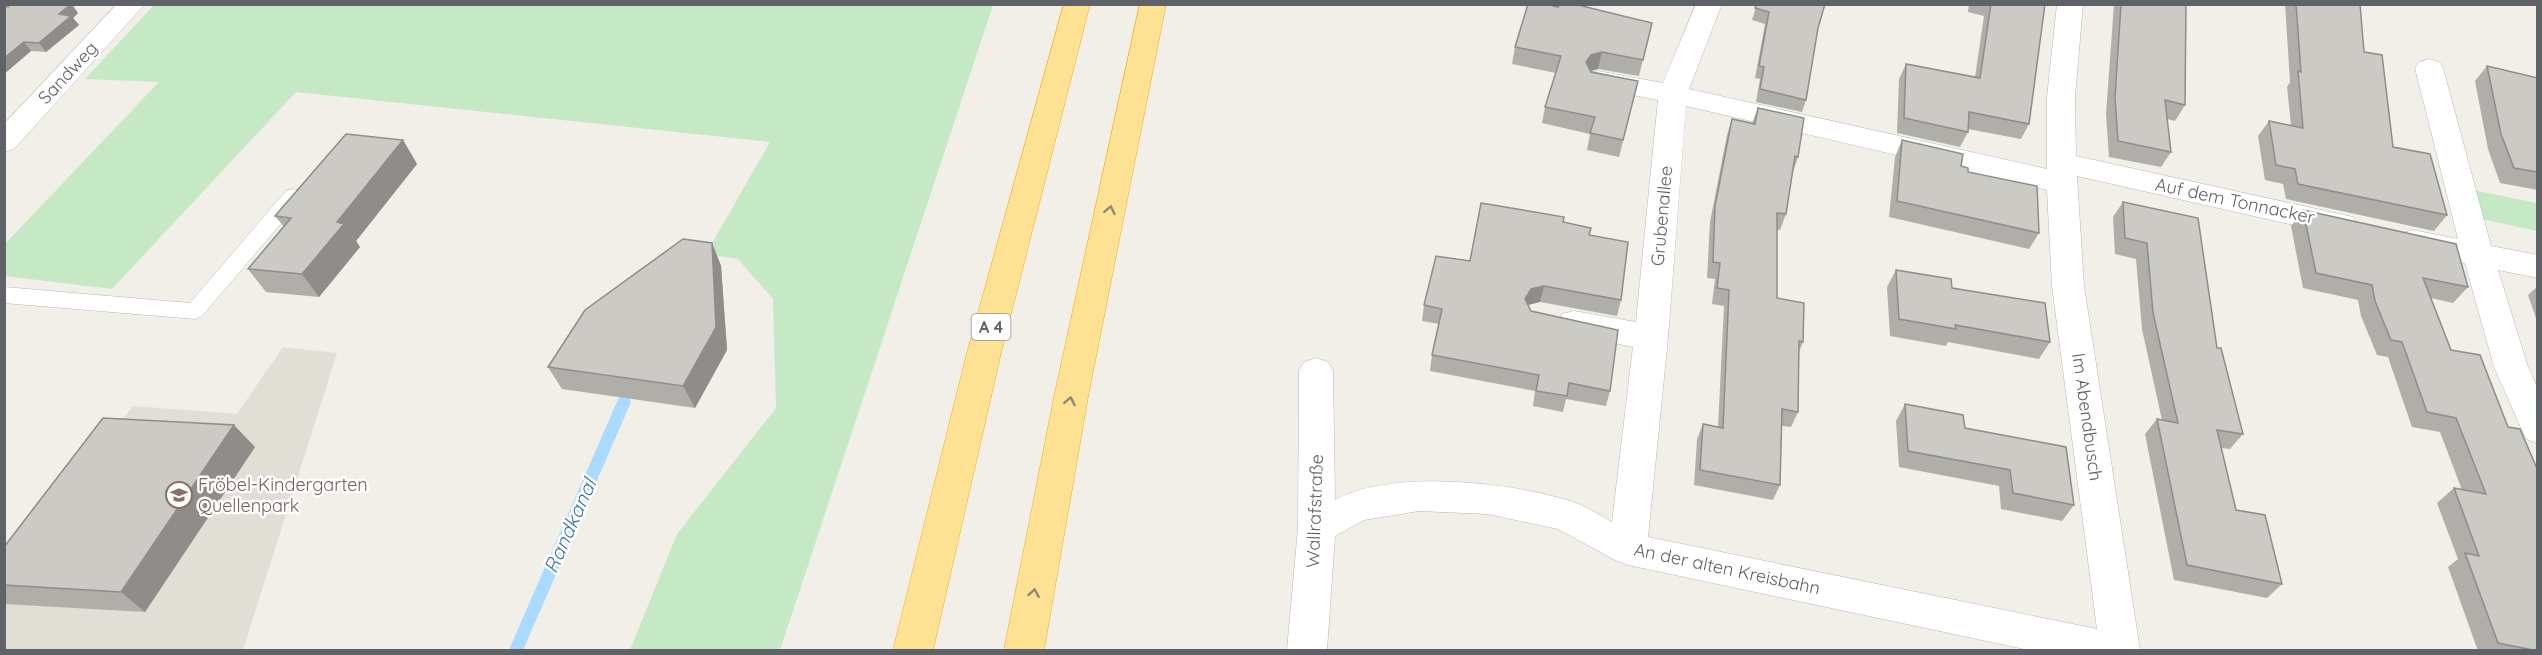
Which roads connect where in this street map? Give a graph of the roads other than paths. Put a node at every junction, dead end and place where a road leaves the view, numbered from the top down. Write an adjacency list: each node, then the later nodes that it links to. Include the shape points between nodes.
1 (132, 4): 9 (street, Sandweg)
2 (1077, 4): 21 (highway, A 4, via 984,353)
3 (1153, 4): 22 (highway, one-way to 3, via 1071,397)
4 (1709, 4): 8 (street, Grubenallee)
5 (2070, 4): 10 (street, Im Abendbusch, via 2061,97)
6 (2429, 68): 12 (street)
7 (1598, 80): 8 (street)
8 (1673, 94): 10 (street); 16 (street, Grubenallee)
9 (4, 142)
10 (2062, 173): 12 (street, Auf dem Tonnacker); 25 (street, Im Abendbusch, via 2068,285)
11 (302, 186): 14 (lane, via 195,311)
12 (2478, 255): 13 (street, Auf dem Tonnacker); 18 (street, via 2511,367)
13 (2538, 267)
14 (4, 295)
15 (1540, 316): 16 (street)
16 (1651, 338): 20 (street, Grubenallee)
17 (1316, 371): 19 (street, Wallrafstraße)
18 (2538, 429)
19 (1317, 528): 20 (street, An der alten Kreisbahn, via 1357,506 1419,496 1488,499 1566,515); 23 (street, Wallrafstraße)
20 (1628, 549): 24 (street, An der alten Kreisbahn)
21 (912, 651)
22 (1024, 651)
23 (1307, 651)
24 (2111, 651)
25 (2120, 651)

